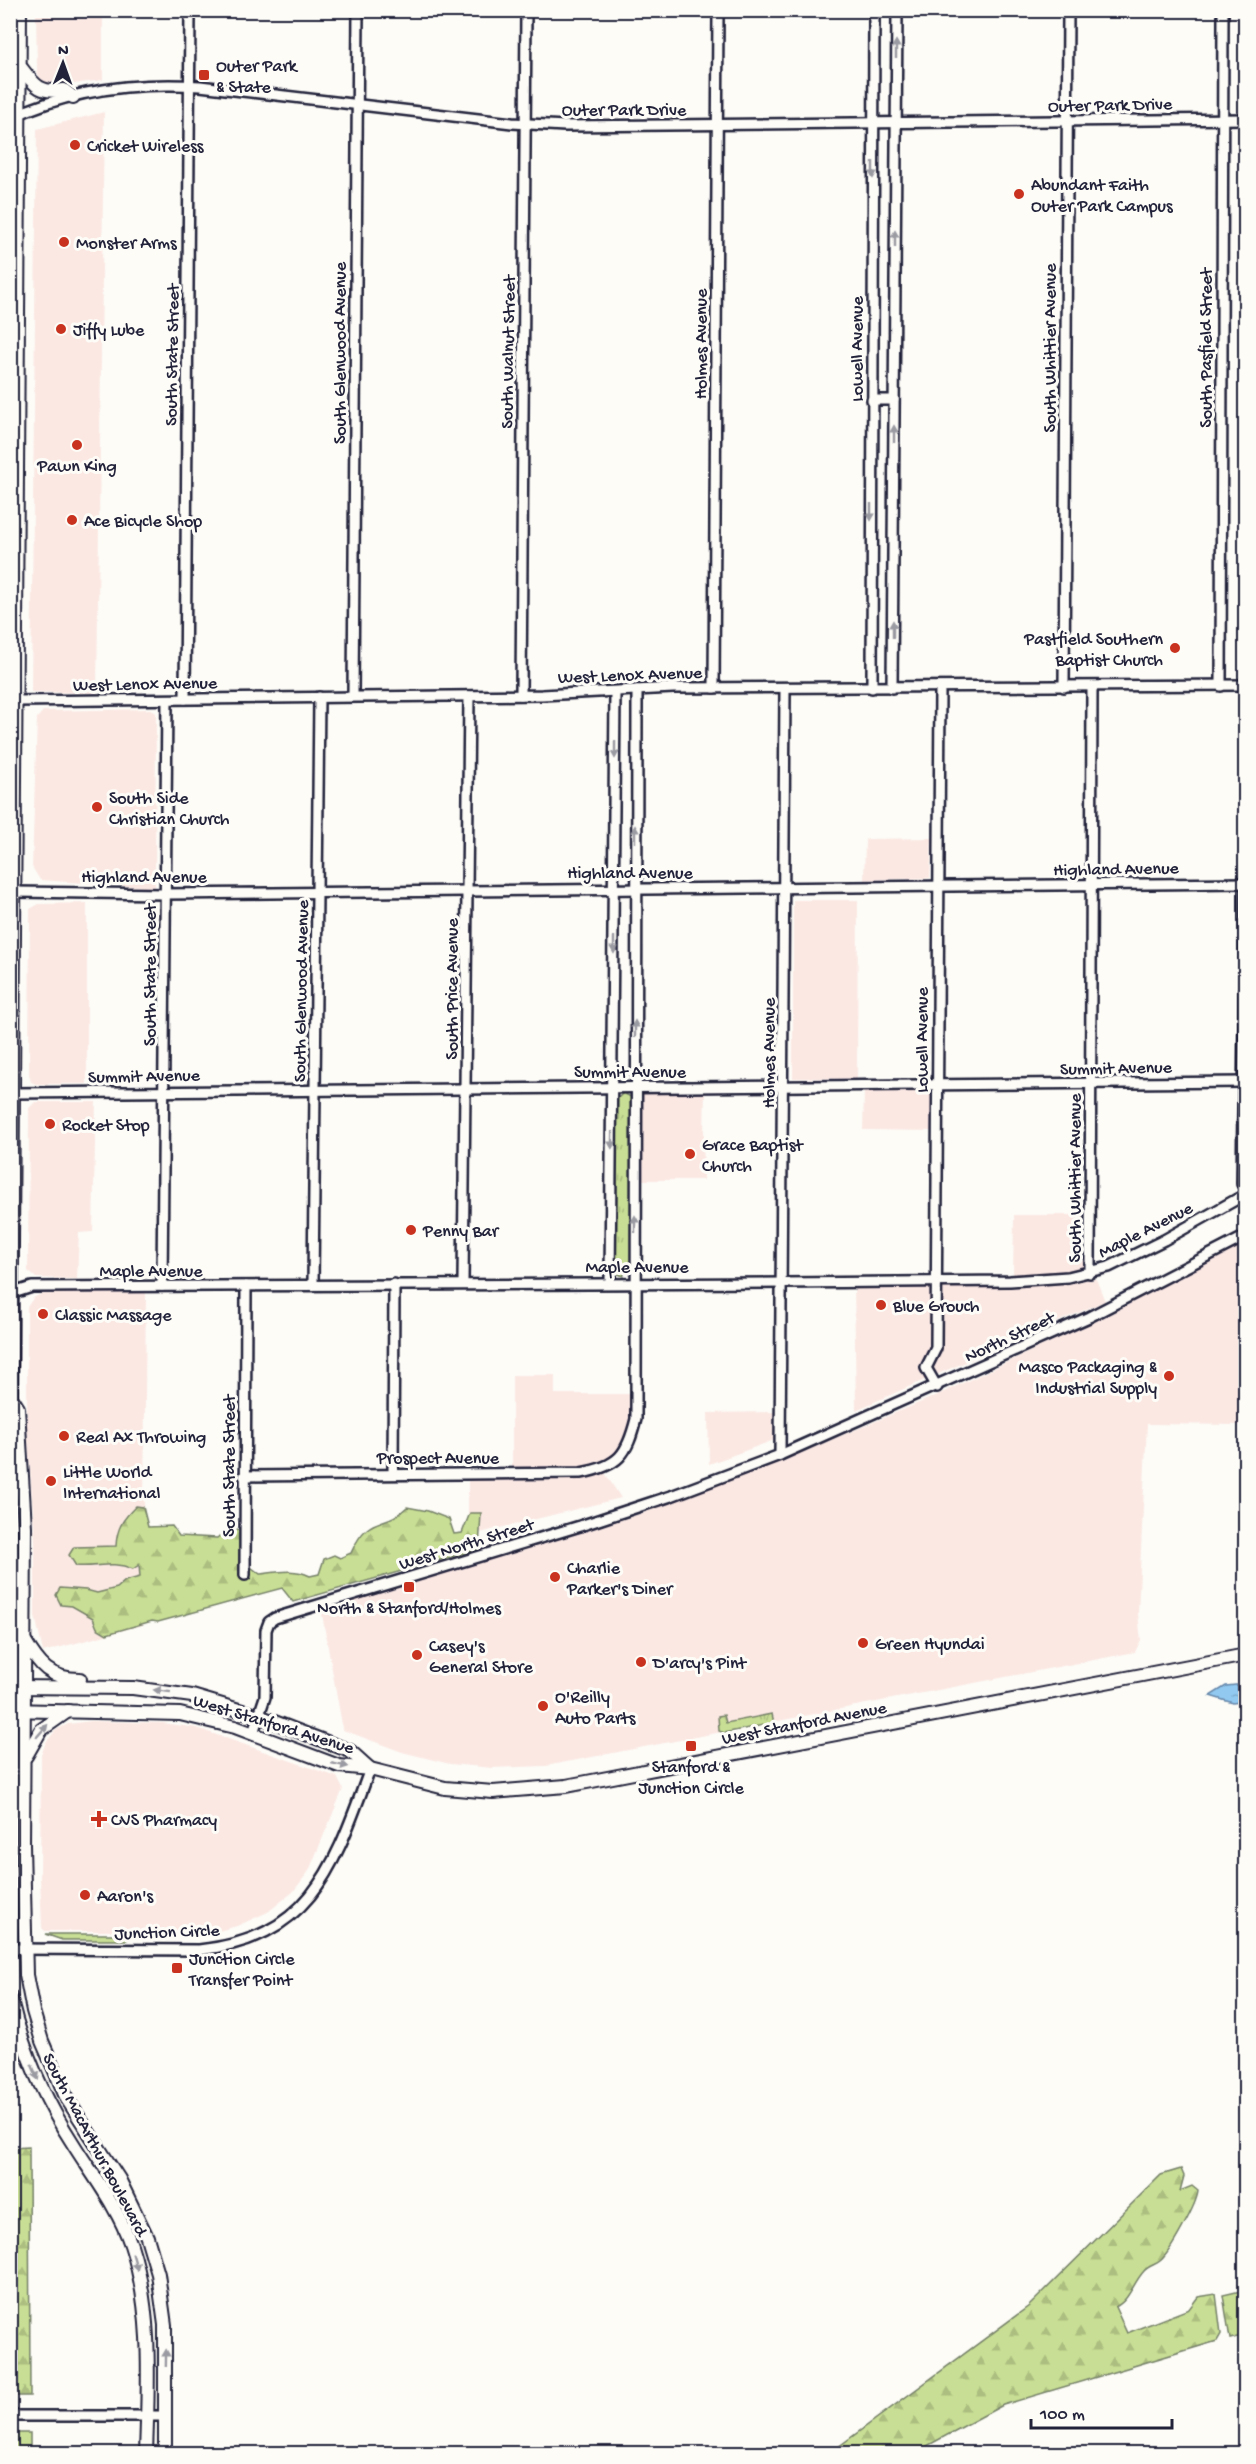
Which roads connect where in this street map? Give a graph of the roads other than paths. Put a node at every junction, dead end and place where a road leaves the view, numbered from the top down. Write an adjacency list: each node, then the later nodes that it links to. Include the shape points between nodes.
1 (20, 10): 10 (main road, South MacArthur Boulevard)
2 (190, 10): 11 (street, South State Street)
3 (358, 10): 13 (street, South Glenwood Avenue)
4 (526, 10): 20 (street, South Walnut Street)
5 (718, 10): 21 (street, Holmes Avenue)
6 (874, 10): 18 (street, Lowell Avenue)
7 (897, 10): 19 (street, Lowell Avenue, one-way to 7)
8 (1068, 10): 17 (street, South Whittier Avenue)
9 (1223, 10): 16 (street, South Pasfield Street)
10 (19, 65): 12 (main road, via 41,89 64,90); 14 (main road, South MacArthur Boulevard)
11 (190, 86): 12 (street, Outer Park Drive, via 125,86); 13 (street, Outer Park Drive); 43 (street, South State Street)
12 (73, 97): 14 (street, Outer Park Drive, via 35,106)
13 (357, 105): 20 (street, Outer Park Drive); 40 (street, South Glenwood Avenue)
14 (14, 116): 23 (main road, South MacArthur Boulevard)
15 (1245, 119): 16 (street, Outer Park Drive)
16 (1222, 120): 17 (street, Outer Park Drive); 30 (street, South Pasfield Street)
17 (1067, 122): 19 (street, Outer Park Drive); 32 (street, South Whittier Avenue)
18 (873, 123): 19 (street, Outer Park Drive); 21 (street, Outer Park Drive); 26 (street, Lowell Avenue, one-way to 26)
19 (896, 123): 27 (street, Lowell Avenue, one-way to 19)
20 (525, 124): 21 (street, Outer Park Drive); 39 (street, South Walnut Street)
21 (717, 125): 28 (street, Holmes Avenue)
22 (10, 163): 23 (main road)
23 (18, 178): 24 (main road, South MacArthur Boulevard)
24 (18, 287): 25 (street); 45 (main road, South MacArthur Boulevard)
25 (10, 303)
26 (872, 400): 27 (street); 35 (street, Lowell Avenue, one-way to 35)
27 (894, 400): 31 (street, Lowell Avenue, one-way to 27)
28 (714, 683): 34 (street, West Lenox Avenue); 37 (street, West Lenox Avenue)
29 (1245, 685): 30 (street, West Lenox Avenue)
30 (1221, 686): 33 (street, West Lenox Avenue)
31 (892, 687): 35 (street, West Lenox Avenue); 36 (street, West Lenox Avenue)
32 (1064, 687): 33 (street, West Lenox Avenue); 36 (street, West Lenox Avenue)
33 (1092, 687): 48 (street, South Whittier Avenue)
34 (785, 688): 35 (street, West Lenox Avenue); 50 (street, Holmes Avenue)
35 (872, 688)
36 (940, 688): 49 (street, Lowell Avenue)
37 (637, 690): 38 (street, West Lenox Avenue); 52 (street, one-way to 37)
38 (615, 692): 39 (street, West Lenox Avenue); 51 (street, one-way to 51)
39 (521, 695): 41 (street, West Lenox Avenue)
40 (353, 696): 41 (street, West Lenox Avenue); 42 (street, West Lenox Avenue)
41 (469, 696): 53 (street, South Price Avenue)
42 (319, 698): 43 (street, West Lenox Avenue); 55 (street, South Glenwood Avenue)
43 (185, 699): 44 (street, West Lenox Avenue)
44 (166, 700): 45 (street, West Lenox Avenue); 56 (street, South State Street)
45 (16, 701): 46 (main road, South MacArthur Boulevard)
46 (13, 776): 54 (main road, South MacArthur Boulevard)
47 (1245, 880): 48 (street, Highland Avenue); 58 (street)
48 (1092, 885): 49 (street, Highland Avenue); 60 (street, South Whittier Avenue)
49 (937, 886): 50 (street, Highland Avenue); 59 (street, Lowell Avenue)
50 (785, 887): 52 (street, Highland Avenue); 61 (street, Holmes Avenue)
51 (615, 889): 52 (street, Highland Avenue); 53 (street, Highland Avenue); 63 (street, one-way to 63)
52 (635, 889): 64 (street, one-way to 52)
53 (468, 890): 55 (street, Highland Avenue); 62 (street, South Price Avenue)
54 (15, 892): 56 (street, Highland Avenue); 57 (main road, South MacArthur Boulevard)
55 (318, 892): 56 (street, Highland Avenue); 65 (street, South Glenwood Avenue)
56 (165, 894): 66 (street, South State Street)
57 (13, 978): 67 (main road, South MacArthur Boulevard)
58 (1244, 1082): 60 (street, Summit Avenue); 68 (street)
59 (937, 1084): 60 (street, Summit Avenue); 61 (street, Summit Avenue); 73 (street, Lowell Avenue)
60 (1090, 1084): 70 (street, South Whittier Avenue)
61 (784, 1085): 64 (street, Summit Avenue); 75 (street, Holmes Avenue)
62 (467, 1087): 63 (street, Summit Avenue); 65 (street, Summit Avenue); 74 (street, South Price Avenue)
63 (613, 1087): 64 (street, Summit Avenue); 71 (street, one-way to 71)
64 (635, 1087): 72 (street, one-way to 64)
65 (315, 1090): 66 (street, Summit Avenue); 77 (street, South Glenwood Avenue)
66 (165, 1091): 67 (street, Summit Avenue); 78 (street, South State Street)
67 (14, 1094): 80 (main road, South MacArthur Boulevard)
68 (1245, 1192): 70 (street, Maple Avenue, via 1164,1240)
69 (1245, 1236): 81 (street, North Street, via 1089,1317)
70 (1090, 1273): 73 (street, Maple Avenue)
71 (610, 1282): 72 (street, Maple Avenue); 74 (street, Maple Avenue)
72 (635, 1282): 75 (street, Maple Avenue); 84 (street, Prospect Avenue, via 636,1419 625,1452 611,1466 581,1473)
73 (936, 1282): 75 (street, Maple Avenue); 81 (street, Lowell Avenue, via 936,1348 926,1368)
74 (463, 1283): 76 (street, Maple Avenue)
75 (783, 1283): 83 (street, Holmes Avenue)
76 (394, 1284): 77 (street, Maple Avenue); 84 (street)
77 (313, 1285): 79 (street, Maple Avenue)
78 (162, 1286): 79 (street, Maple Avenue); 80 (street, Maple Avenue, via 32,1287)
79 (246, 1286): 85 (street, South State Street)
80 (12, 1294): 82 (main road, South MacArthur Boulevard)
81 (937, 1387): 83 (street, North Street)
82 (11, 1398): 87 (main road, South MacArthur Boulevard, via 18,1408 25,1527)
83 (780, 1455): 95 (street, West North Street, via 653,1502 275,1618 266,1630 267,1686)
84 (393, 1474): 85 (street, Prospect Avenue)
85 (244, 1476): 86 (street, South State Street)
86 (245, 1575)
87 (25, 1641): 90 (main road, South MacArthur Boulevard); 91 (main road, via 40,1665 58,1677 120,1680)
88 (1245, 1655): 98 (main road, West Stanford Avenue, via 550,1789 474,1791 428,1784)
89 (10, 1687): 90 (main road, West Stanford Avenue)
90 (25, 1687): 91 (main road, West Stanford Avenue); 93 (main road, South MacArthur Boulevard)
91 (133, 1688): 95 (main road, West Stanford Avenue, one-way to 91, via 192,1696)
92 (10, 1710): 93 (main road, West Stanford Avenue)
93 (25, 1710): 94 (main road, West Stanford Avenue); 97 (main road, South MacArthur Boulevard)
94 (69, 1710): 96 (main road, West Stanford Avenue, via 180,1714); 97 (main road, one-way to 94, via 41,1730)
95 (259, 1716): 96 (street, West North Street); 98 (main road, West Stanford Avenue, via 350,1751)
96 (253, 1733): 98 (main road, West Stanford Avenue, one-way to 98, via 339,1766)
97 (24, 1760): 100 (main road, South MacArthur Boulevard)
98 (370, 1768): 100 (street, Junction Circle, via 327,1873 307,1902 271,1930 224,1947 199,1950)
99 (10, 1949): 100 (street, Junction Circle)
100 (25, 1949): 104 (main road, South MacArthur Boulevard, one-way to 100, via 165,2325 158,2274 147,2237 119,2179 83,2126 53,2068 33,2012)
101 (10, 1996): 103 (main road, South MacArthur Boulevard, one-way to 103, via 42,2090 111,2202 130,2244 146,2316)
102 (10, 2416): 103 (street)
103 (147, 2416): 104 (street); 105 (main road, South MacArthur Boulevard)
104 (165, 2416): 106 (main road, South MacArthur Boulevard)
105 (147, 2454)
106 (165, 2454)

